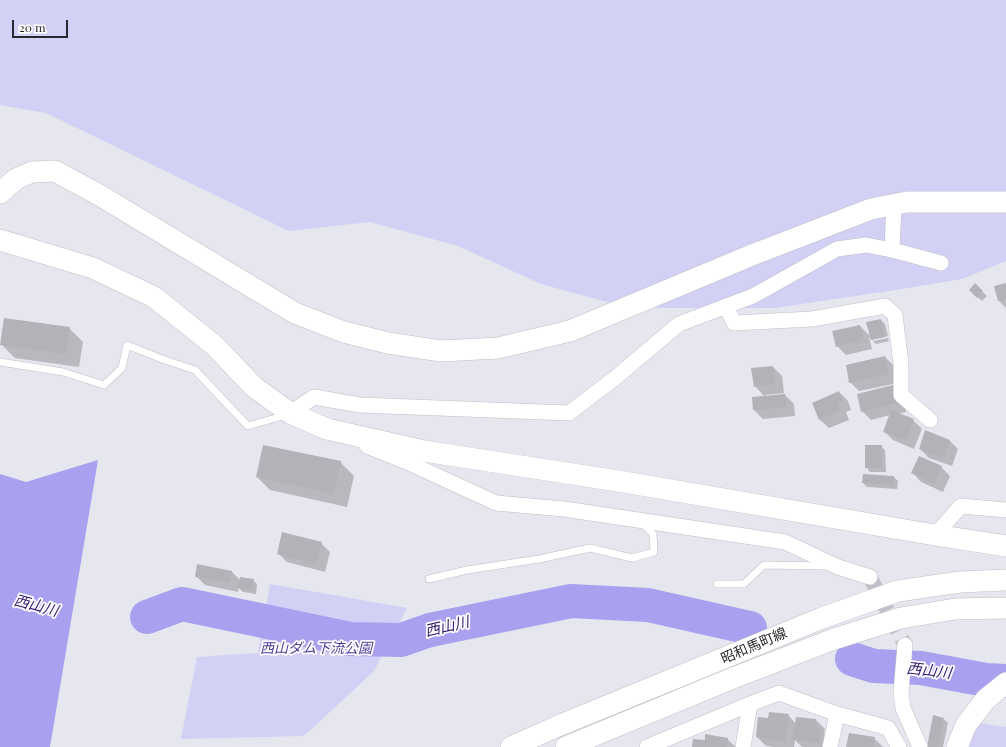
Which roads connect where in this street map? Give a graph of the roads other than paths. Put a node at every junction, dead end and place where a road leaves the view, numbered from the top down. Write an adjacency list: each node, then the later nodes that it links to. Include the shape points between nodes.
1 (0, 192): 3 (street, via 16,179 32,172 55,171 295,313 344,332 388,343 441,351 498,348 570,331 752,255 871,210)
2 (1006, 202): 3 (street, via 907,202)
3 (894, 205): 5 (street)
4 (0, 240): 9 (street, via 93,268 154,297 215,346 254,387)
5 (892, 250): 6 (street); 7 (street, via 866,245 837,249 753,296)
6 (941, 263)
7 (726, 306): 9 (street, via 679,324 569,413 360,405 314,397); 10 (street, via 734,323 812,319 885,306 895,315 901,364 901,395)
8 (0, 362): 9 (lane, via 63,372 104,385 122,368 127,345 195,370 248,426)
9 (290, 413): 11 (street)
10 (930, 420)
11 (327, 429): 13 (street, via 496,503 564,509); 14 (street, via 424,451)
12 (1006, 510): 14 (street, via 961,506)
13 (639, 520): 16 (street, via 785,542); 18 (lane, via 654,534 654,552 632,558 590,548)
14 (934, 535): 15 (street)
15 (1006, 546)
16 (838, 567): 17 (street); 20 (lane, via 764,564 744,584)
17 (870, 577)
18 (429, 579)
19 (1006, 580): 26 (street, 昭和馬町線, via 960,582 898,591 822,618)
20 (717, 584)
21 (1006, 608): 27 (street, 昭和馬町線, via 955,610 901,618 834,639)
22 (905, 645): 32 (street, via 901,692 903,708)
23 (1006, 683): 33 (street, via 986,699 966,725)
24 (750, 704): 25 (street, via 779,693); 28 (street); 29 (street)
25 (837, 714): 30 (street); 31 (street, via 888,728)
26 (511, 747)
27 (566, 747)
28 (646, 747)
29 (743, 747)
30 (830, 747)
31 (899, 747)
32 (920, 747)
33 (957, 747)

